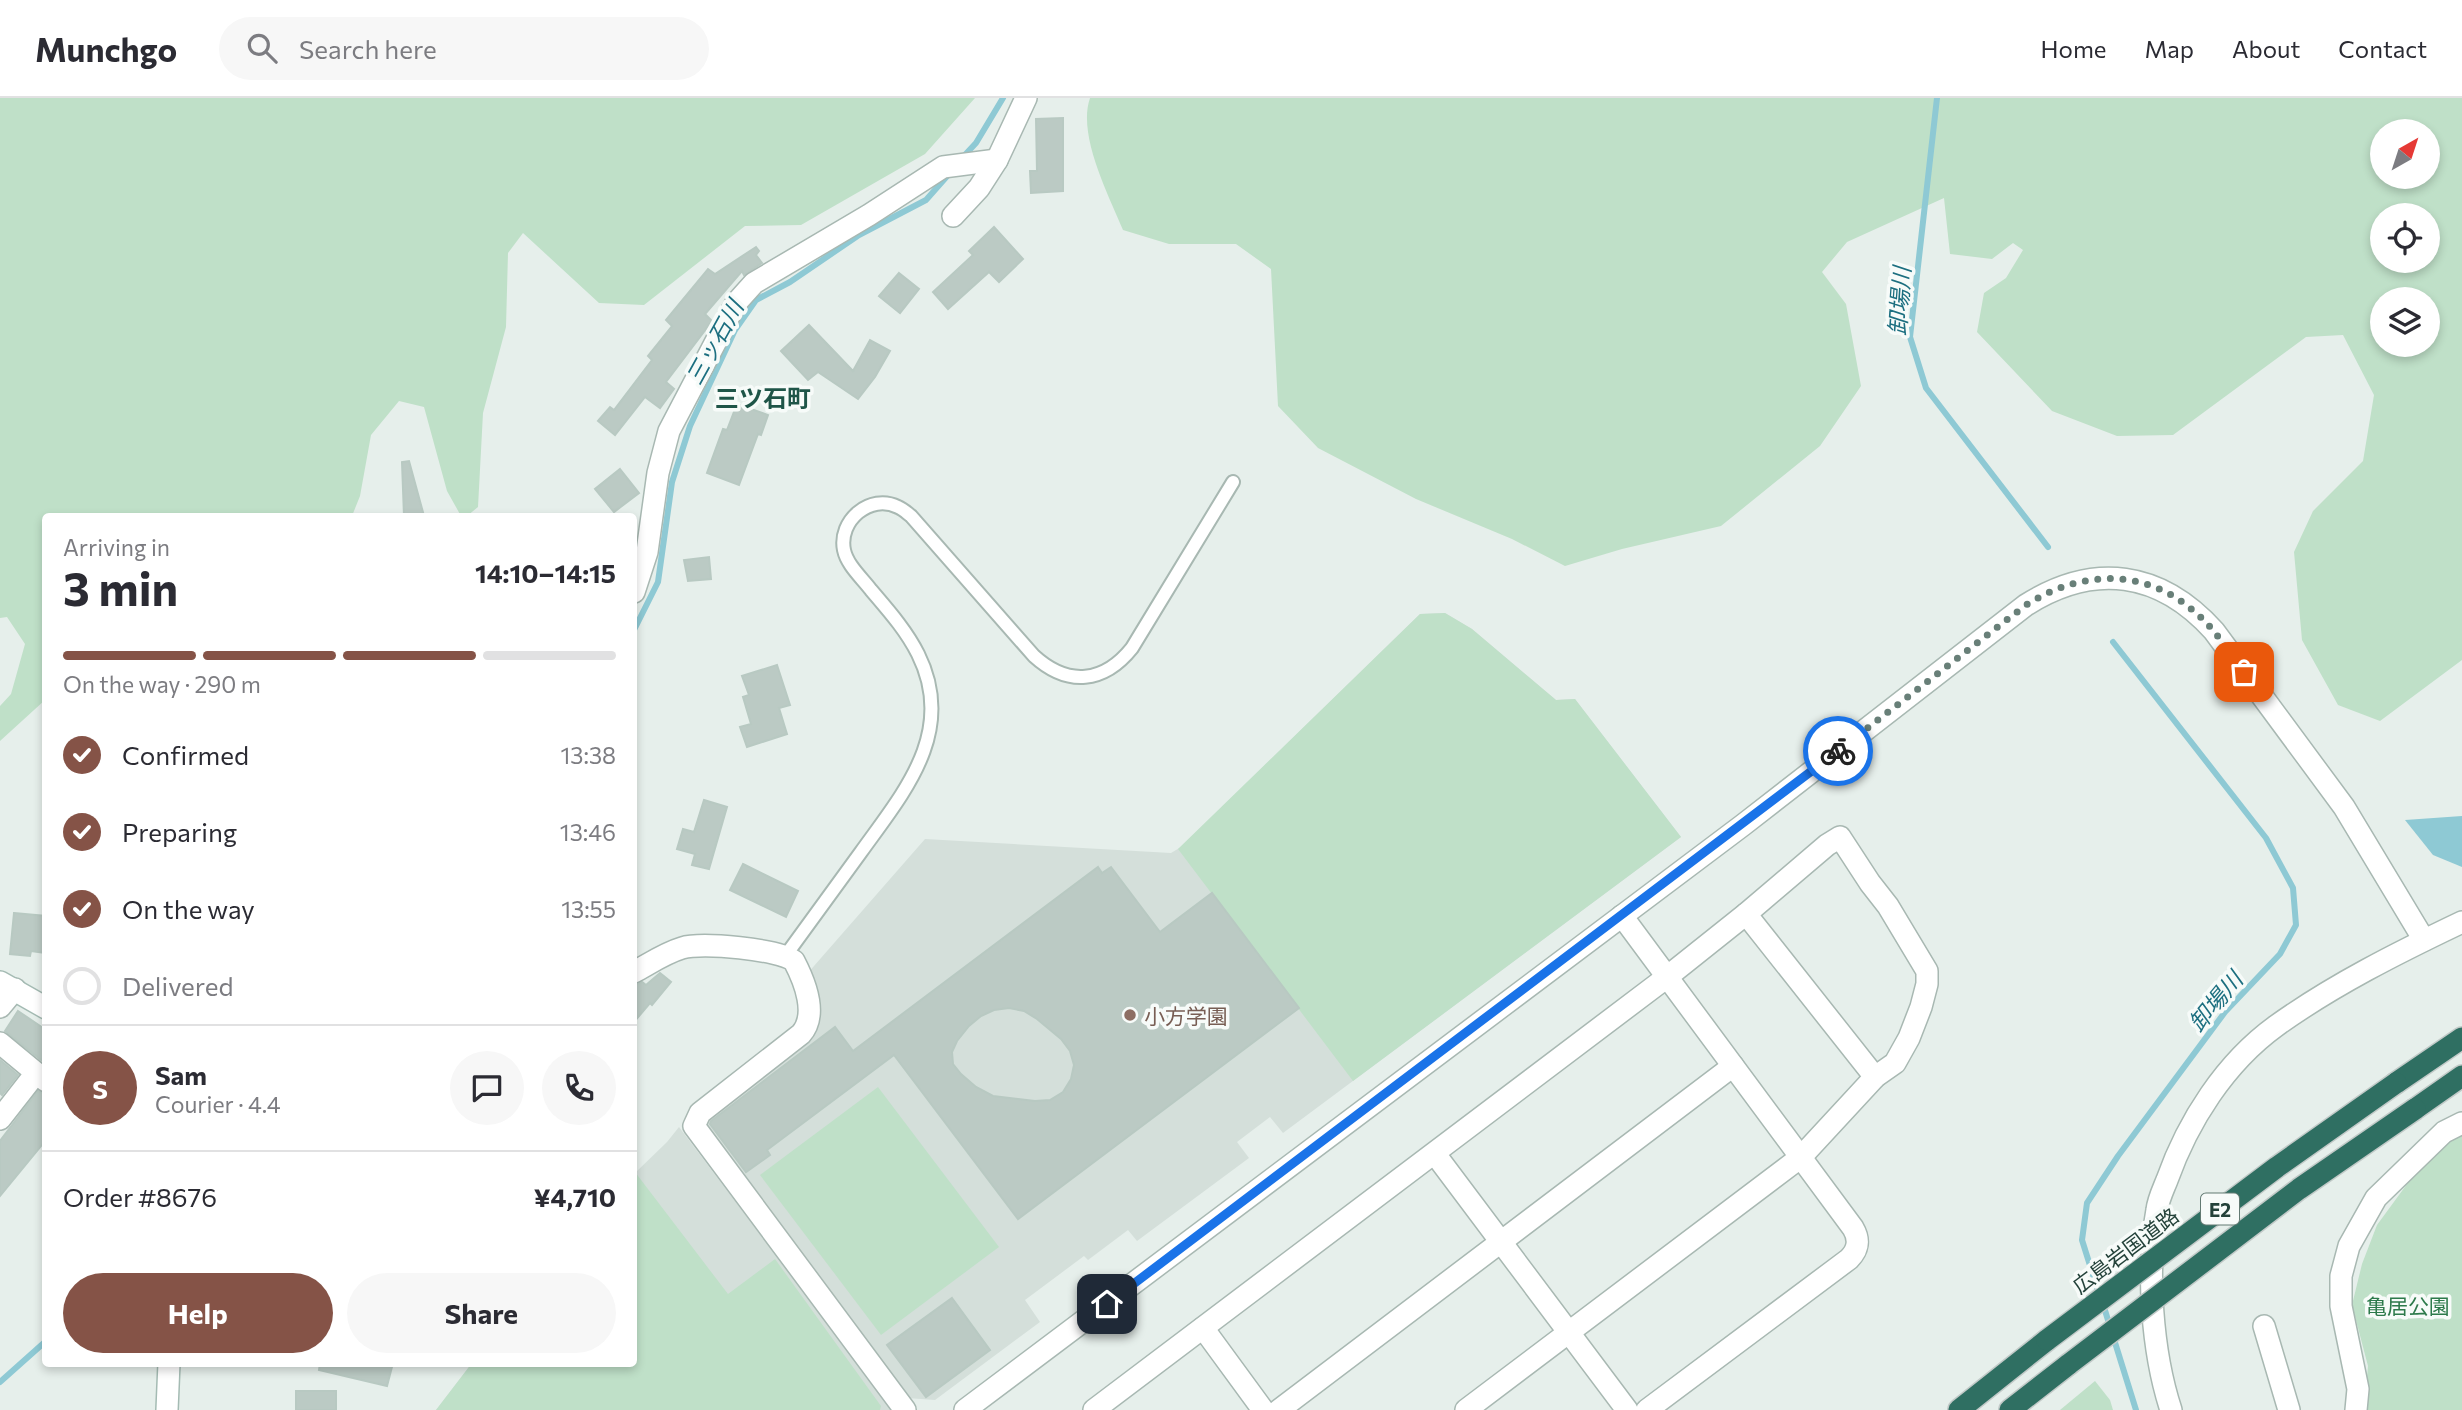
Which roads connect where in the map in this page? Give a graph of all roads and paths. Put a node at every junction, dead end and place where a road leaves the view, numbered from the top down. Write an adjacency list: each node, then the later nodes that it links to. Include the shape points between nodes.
1 (1026, 98): 2 (street)
2 (993, 160): 3 (street, via 979,188); 5 (street, via 943,167 754,283 736,303 669,432)
3 (953, 216)
4 (1233, 482): 10 (lane, via 1132,648 1109,671 1093,676 1061,674 1046,667 897,506 864,507 851,518 844,534 844,551 920,660 930,698 928,737 905,790)
5 (637, 583)
6 (1746, 914): 12 (street); 21 (street); 21 (street, via 1840,837 1927,971 1909,1038 1895,1063)
7 (1622, 916): 9 (street, via 2026,605 2067,584 2113,578 2137,581 2180,599 2214,631 2344,807); 12 (street); 33 (street)
8 (2462, 922): 9 (street)
9 (2424, 940): 42 (street, via 2275,1027 2241,1058 2203,1104 2183,1140 2157,1208 2153,1249 2151,1296)
10 (786, 956): 11 (street, via 696,945); 32 (street, via 798,968 809,1008 807,1027 700,1113 694,1126)
11 (637, 970)
12 (1667, 977): 18 (street); 24 (street)
13 (7, 985): 14 (street); 15 (street)
14 (42, 1006)
15 (0, 1007)
16 (2462, 1038): 40 (highway, 広島岩国道路 / E2, bridge, via 2277,1167)
17 (0, 1043): 20 (street)
18 (1733, 1066): 25 (street); 26 (street)
19 (2462, 1076): 41 (highway, E2, bridge, via 2299,1189)
20 (41, 1077): 22 (street)
21 (1875, 1077): 25 (street)
22 (0, 1119)
23 (2462, 1123): 44 (street, via 2444,1132 2376,1198 2349,1246 2340,1276 2341,1306 2358,1389)
24 (1435, 1154): 26 (street); 28 (street)
25 (1801, 1157): 29 (street); 39 (street, via 1856,1231 1856,1250)
26 (1501, 1242): 29 (street); 36 (street)
27 (2264, 1326): 43 (street)
28 (1203, 1328): 34 (street); 35 (street)
29 (1569, 1332): 37 (street); 38 (street)
30 (169, 1367): 31 (street)
31 (167, 1410)
32 (905, 1410)
33 (965, 1410)
34 (1094, 1410)
35 (1264, 1410)
36 (1279, 1410)
37 (1466, 1410)
38 (1627, 1410)
39 (1647, 1410)
40 (1959, 1410)
41 (2010, 1410)
42 (2171, 1410)
43 (2290, 1410)
44 (2356, 1410)

